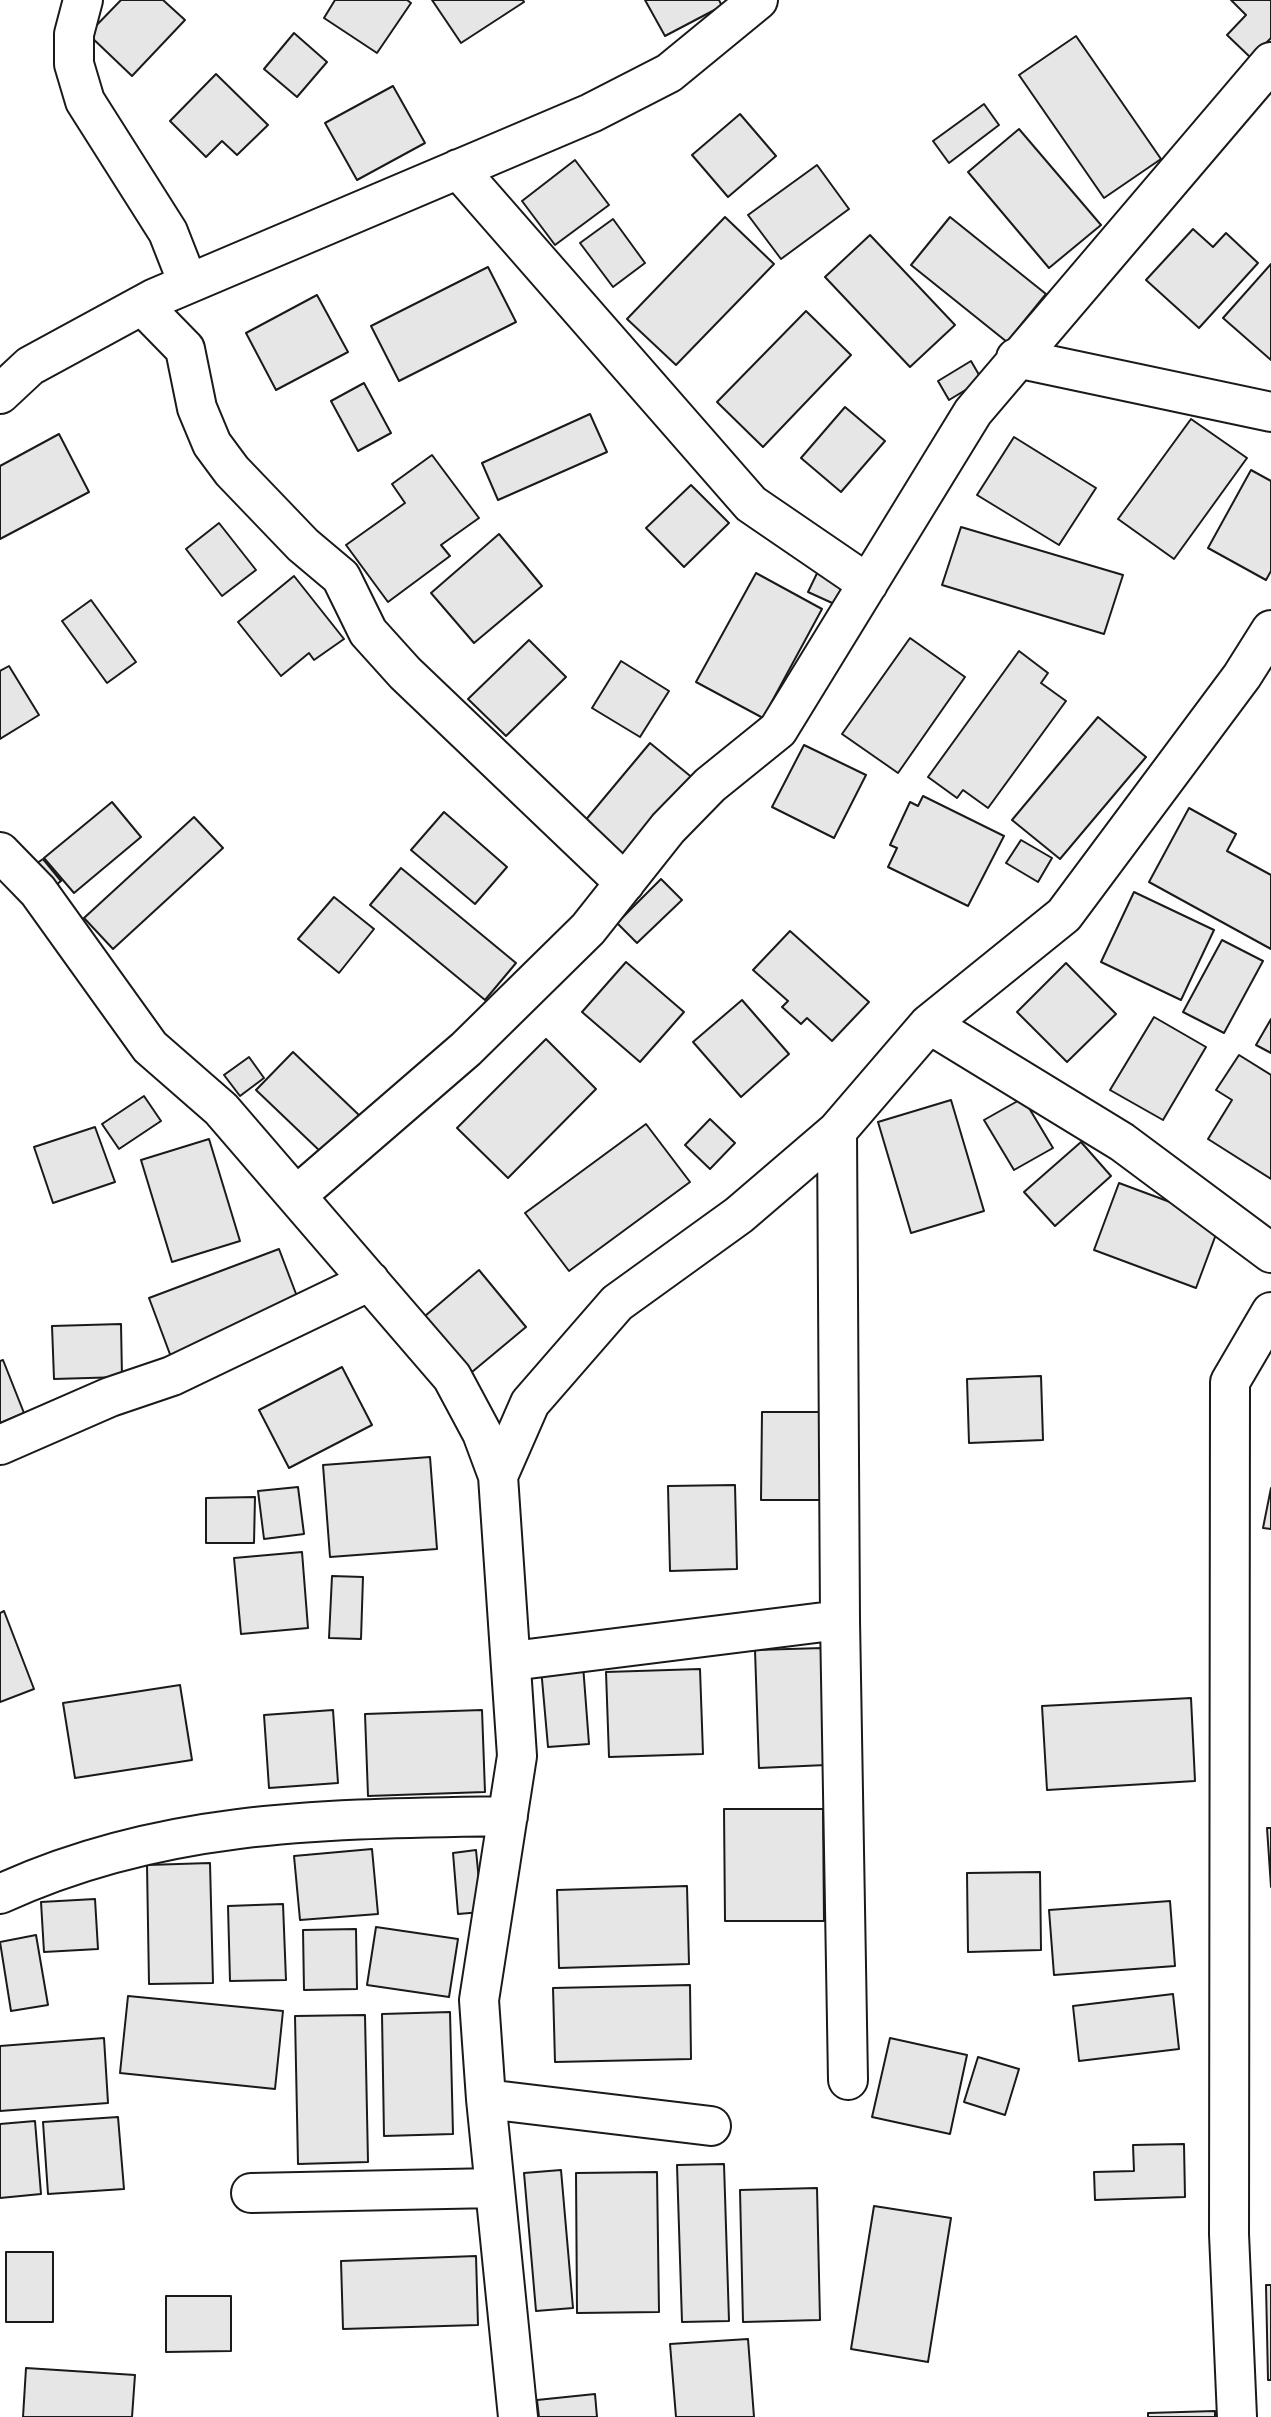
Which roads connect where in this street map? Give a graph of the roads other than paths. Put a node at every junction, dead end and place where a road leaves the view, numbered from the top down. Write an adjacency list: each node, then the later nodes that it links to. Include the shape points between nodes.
1 (83, 0): 5 (street, via 74,34 74,64 85,101 167,232)
2 (758, 0): 4 (street, via 669,73 591,113)
3 (1271, 62): 7 (street)
4 (458, 169): 5 (street); 10 (street, via 751,504)
5 (188, 283): 6 (street)
6 (142, 304): 8 (street, via 30,366); 13 (street, via 185,349 197,408 212,444 232,471 303,545 341,577 368,632 405,673)
7 (1016, 358): 9 (street); 10 (street, via 973,412)
8 (0, 394)
9 (1271, 412)
10 (868, 584): 13 (street, via 778,730 710,785 668,828)
11 (1271, 630): 14 (street, via 1065,915)
12 (0, 852): 16 (street, via 38,891 150,1048 221,1109)
13 (625, 883): 16 (street, via 588,929 466,1049)
14 (929, 1024): 15 (street); 17 (street, via 1122,1142)
15 (837, 1131): 21 (street, via 739,1215 617,1303 530,1403); 22 (street)
16 (296, 1196): 18 (street)
17 (1271, 1253)
18 (370, 1281): 20 (street, via 172,1376 98,1402); 21 (street, via 452,1377 482,1433)
19 (1271, 1312): 32 (street, via 1230,1382 1229,2234)
20 (0, 1446)
21 (498, 1476): 23 (street)
22 (839, 1620): 23 (street); 26 (street)
23 (512, 1661): 24 (street, via 517,1756)
24 (508, 1816): 25 (street, via 317,1819 182,1835 38,1876); 27 (street, via 479,2000)
25 (0, 1894)
26 (848, 2080)
27 (486, 2099): 28 (street); 29 (street)
28 (711, 2126)
29 (495, 2188): 30 (street); 31 (street)
30 (251, 2193)
31 (518, 2417)
32 (1237, 2417)

